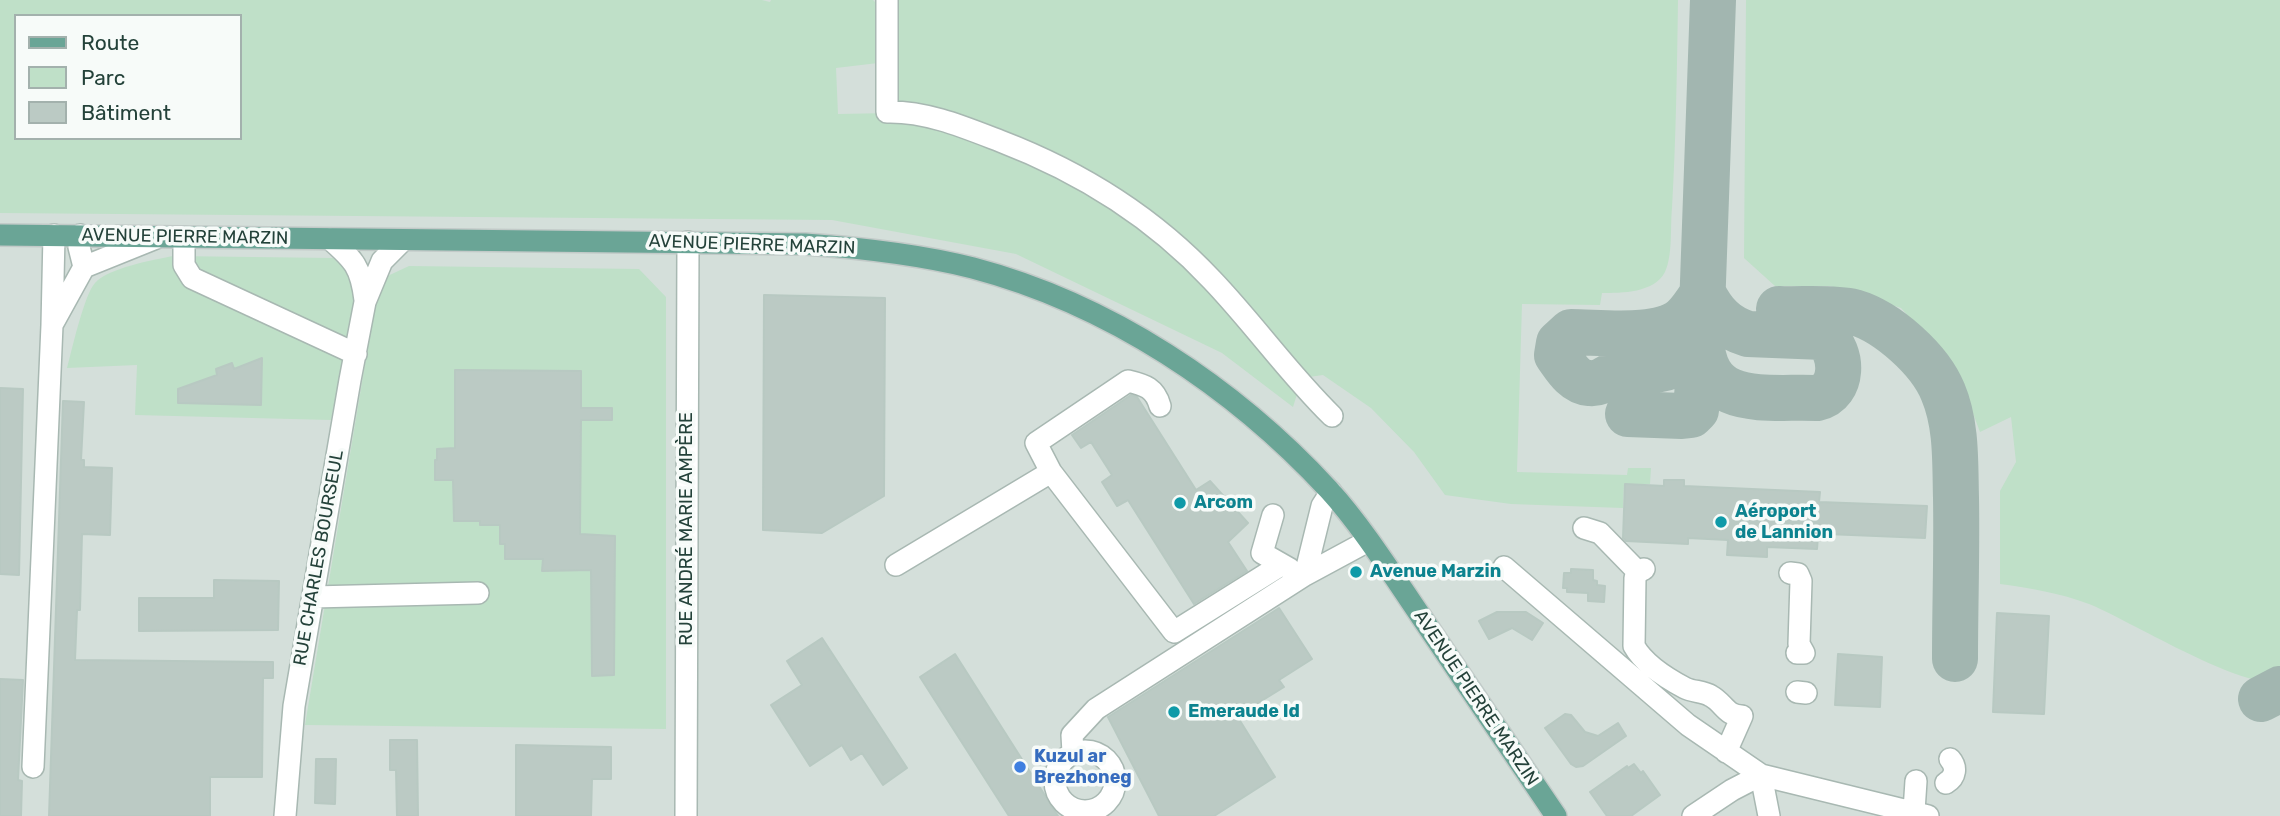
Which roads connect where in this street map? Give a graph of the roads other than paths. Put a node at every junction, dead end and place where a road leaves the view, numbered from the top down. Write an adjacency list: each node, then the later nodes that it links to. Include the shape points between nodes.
1 (887, 0): 15 (street, via 887,112 910,112 969,128 1045,158 1110,194 1164,233 1213,281)
2 (0, 234): 3 (main road, AVENUE PIERRE MARZIN)
3 (54, 235): 4 (main road, AVENUE PIERRE MARZIN); 12 (street)
4 (80, 235): 5 (main road, AVENUE PIERRE MARZIN); 10 (street)
5 (159, 237): 6 (main road, AVENUE PIERRE MARZIN); 10 (street)
6 (184, 237): 7 (main road, AVENUE PIERRE MARZIN); 13 (street, via 184,265 192,278)
7 (330, 239): 8 (main road, AVENUE PIERRE MARZIN); 11 (street, RUE CHARLES BOURSEUL, via 359,268)
8 (403, 240): 9 (main road, AVENUE PIERRE MARZIN); 11 (street, RUE CHARLES BOURSEUL, via 382,261)
9 (688, 242): 17 (main road, AVENUE PIERRE MARZIN, via 869,248 974,269 1035,289 1171,356 1289,448); 40 (street, RUE ANDRÉ MARIE AMPÈRE)
10 (84, 267): 12 (street)
11 (365, 302): 13 (street, RUE CHARLES BOURSEUL)
12 (52, 326): 32 (street)
13 (356, 354): 27 (street, RUE CHARLES BOURSEUL)
14 (1160, 406): 16 (street, via 1146,385 1128,381 1036,443)
15 (1332, 416)
16 (1051, 472): 21 (street); 22 (street, via 1174,632)
17 (1331, 492): 20 (main road, AVENUE PIERRE MARZIN); 25 (street, via 1322,506)
18 (1273, 515): 22 (street, via 1262,553)
19 (1584, 527): 29 (street, via 1600,533 1641,570 1635,578 1639,608 1633,642 1644,660 1711,695 1729,713 1742,716)
20 (1368, 541): 25 (street); 41 (main road, AVENUE PIERRE MARZIN)
21 (896, 565)
22 (1281, 565): 25 (street)
23 (1504, 567): 29 (street, via 1688,725)
24 (1815, 574): 28 (street, via 1790,573 1801,581 1799,643 1804,653)
25 (1305, 575): 30 (street, via 1096,709)
26 (478, 593): 27 (street)
27 (313, 597): 39 (street, RUE CHARLES BOURSEUL, via 294,706)
28 (1797, 653)
29 (1726, 752): 33 (street)
30 (1083, 753): 37 (street, via 1109,764 1114,773); 37 (street, via 1065,759 1056,775 1058,793 1079,810)
31 (1950, 758): 35 (street, via 1955,772)
32 (33, 767)
33 (1761, 775): 36 (street); 38 (street); 43 (street)
34 (1916, 780): 38 (street)
35 (1946, 783)
36 (1723, 808): 42 (street)
37 (1111, 809)
38 (1921, 814)
39 (285, 816)
40 (686, 816)
41 (1556, 816)
42 (1693, 816)
43 (1769, 816)

